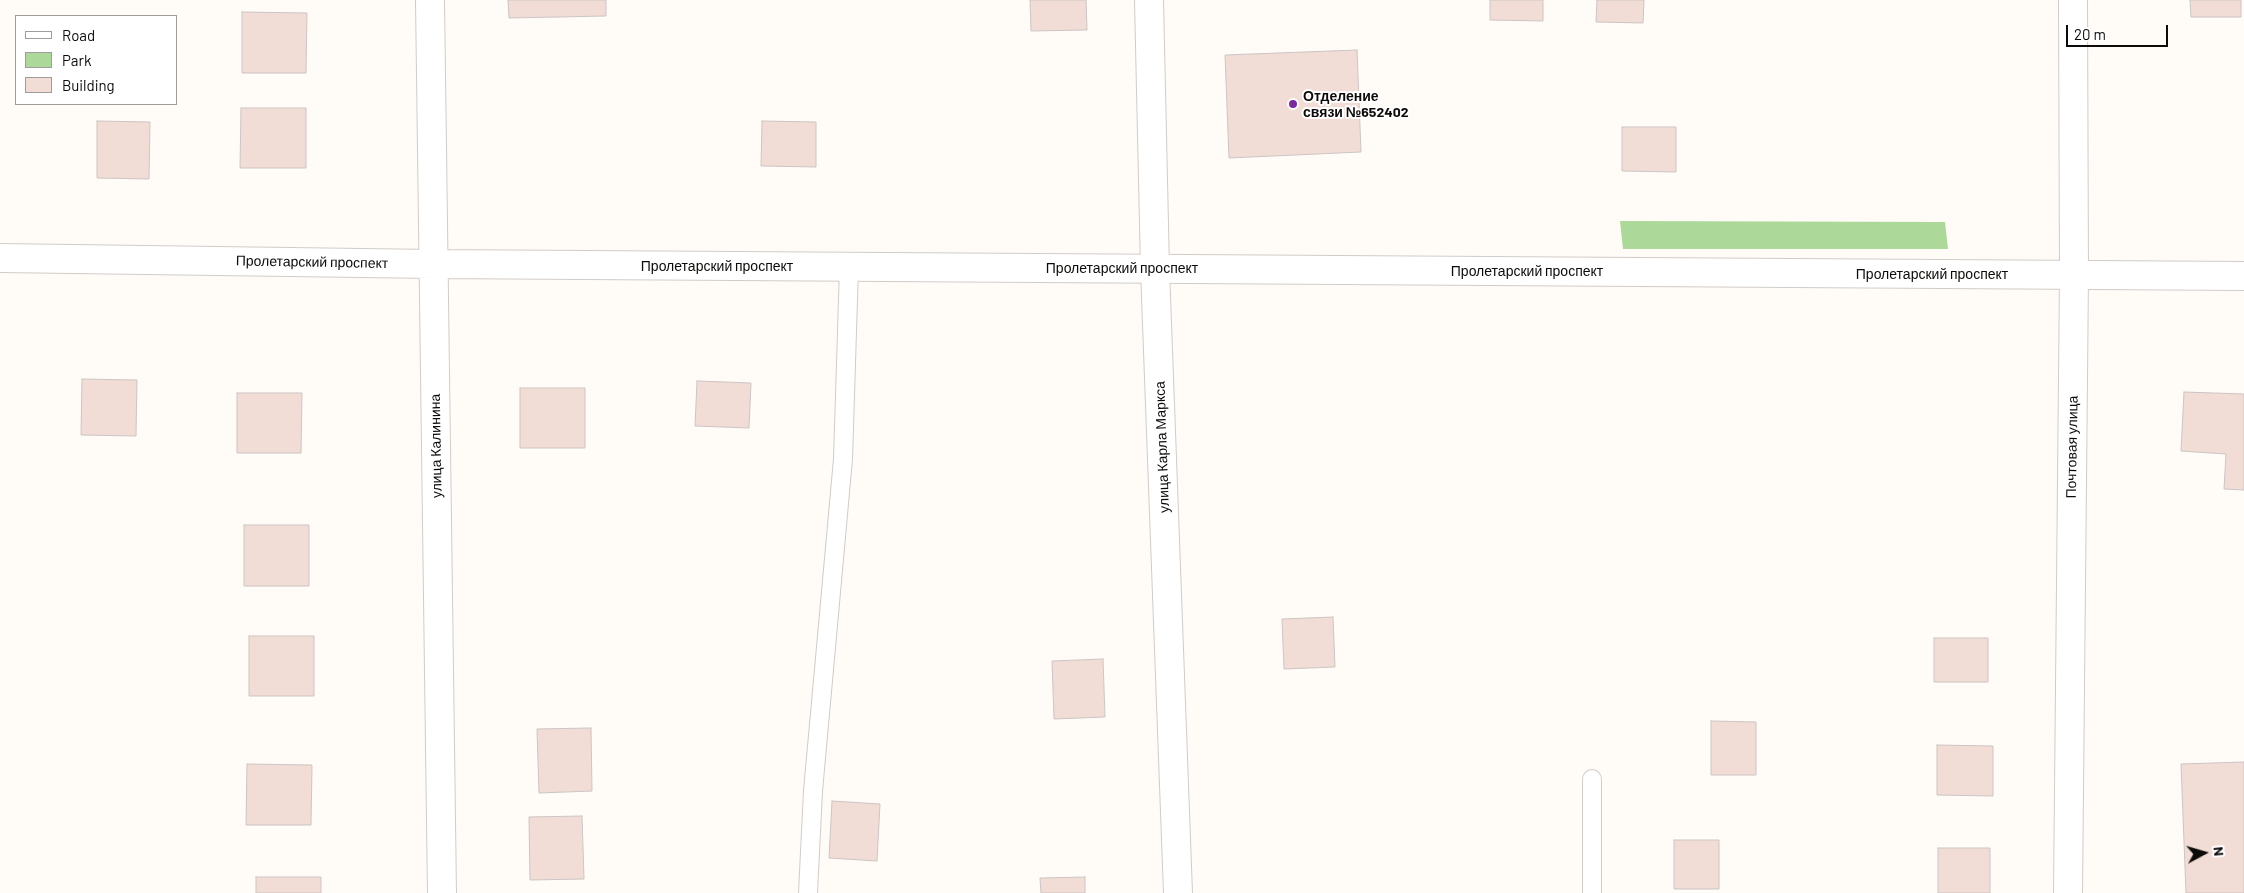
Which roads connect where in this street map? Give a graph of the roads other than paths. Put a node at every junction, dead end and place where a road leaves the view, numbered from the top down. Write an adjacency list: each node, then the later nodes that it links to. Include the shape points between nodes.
1 (430, 0): 5 (street, улица Калинина)
2 (1149, 0): 7 (street, улица Карла Маркса)
3 (2073, 0): 8 (street, Почтовая улица)
4 (0, 258): 5 (street, Пролетарский проспект)
5 (434, 264): 6 (street, Пролетарский проспект); 11 (street, улица Калинина)
6 (850, 266): 7 (street, Пролетарский проспект); 12 (lane, via 843,459 813,792)
7 (1155, 269): 8 (street, Пролетарский проспект); 13 (street, улица Карла Маркса)
8 (2074, 275): 9 (street, Пролетарский проспект); 15 (street, Почтовая улица)
9 (2244, 276)
10 (1592, 779): 14 (lane)
11 (442, 893)
12 (808, 893)
13 (1178, 893)
14 (1592, 893)
15 (2068, 893)

